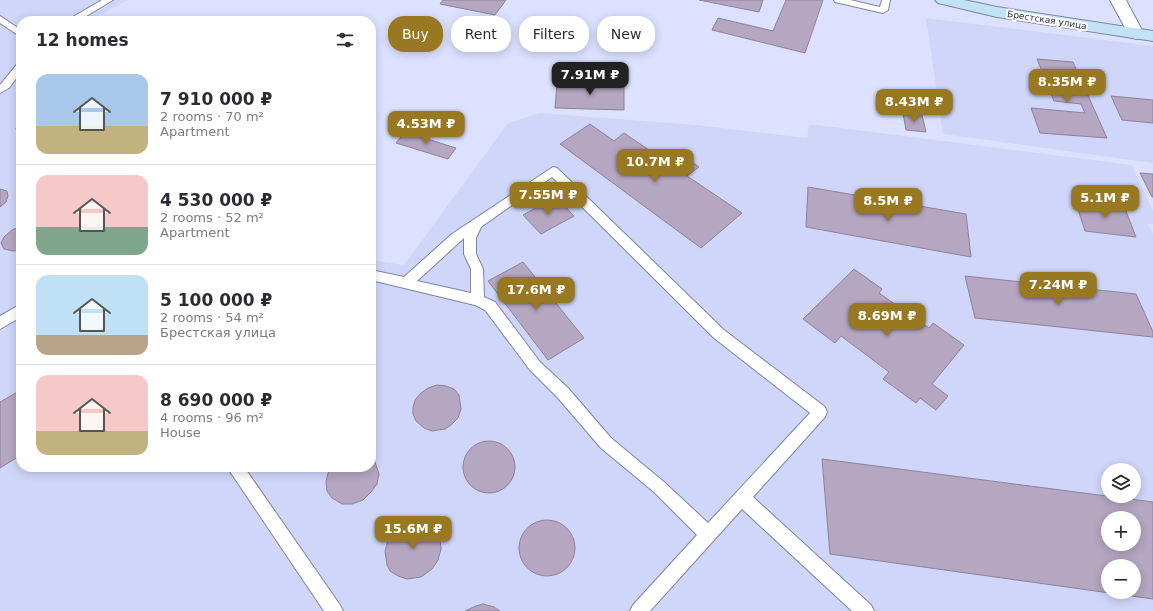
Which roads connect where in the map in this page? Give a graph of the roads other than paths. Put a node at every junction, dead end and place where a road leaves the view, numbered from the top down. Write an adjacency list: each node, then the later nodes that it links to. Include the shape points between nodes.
1 (109, 0): 6 (lane)
2 (838, 0): 3 (lane, via 883,10)
3 (886, 0)
4 (943, 0): 9 (street, Брестская улица, via 997,12)
5 (1118, 0): 9 (street)
6 (80, 16)
7 (0, 19): 8 (lane)
8 (16, 30)
9 (1136, 34): 10 (street, Брестская улица)
10 (1153, 36)
11 (16, 79): 12 (lane)
12 (0, 90)
13 (476, 224): 15 (lane, via 456,238); 16 (lane, via 470,238 470,254 477,268); 20 (lane, via 553,171 719,334 820,412)
14 (376, 276): 15 (lane)
15 (406, 283): 16 (lane)
16 (478, 300): 21 (lane, via 490,306 536,366 563,392 606,443 649,478)
17 (16, 313): 18 (lane)
18 (0, 323)
19 (238, 472): 22 (lane)
20 (742, 498): 21 (lane); 24 (lane)
21 (709, 535): 23 (lane)
22 (334, 611)
23 (640, 611)
24 (865, 611)

